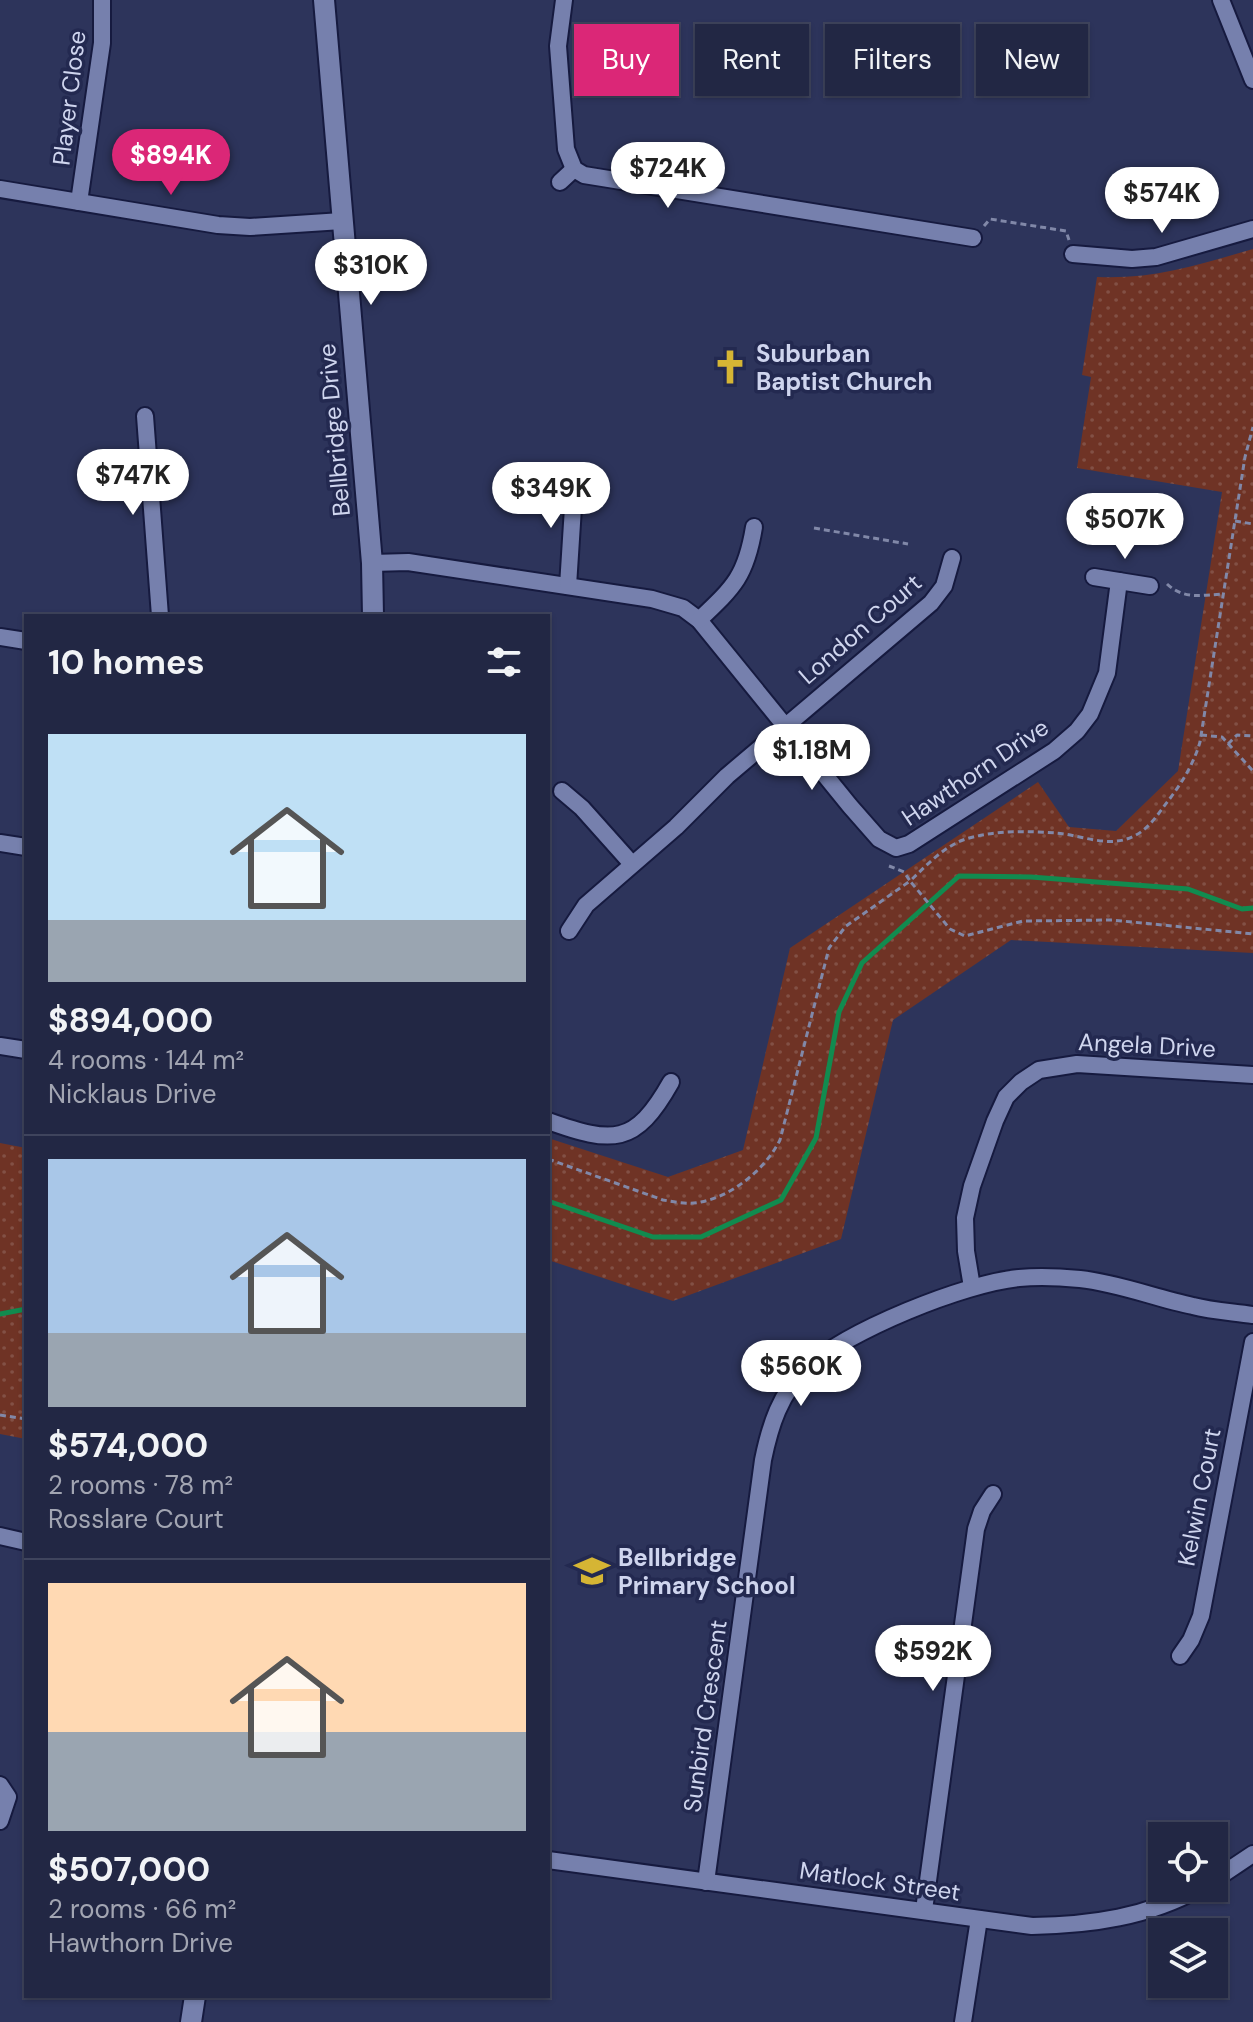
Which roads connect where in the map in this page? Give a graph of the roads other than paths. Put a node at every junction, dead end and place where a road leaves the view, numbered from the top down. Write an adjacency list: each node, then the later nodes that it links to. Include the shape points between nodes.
1 (102, 0): 9 (street, Player Close, via 99,73)
2 (324, 0): 10 (street, Bellbridge Drive)
3 (564, 0): 6 (street, via 558,46 566,149)
4 (1221, 0): 5 (street)
5 (1253, 80)
6 (574, 169): 7 (street); 12 (street, via 607,180)
7 (560, 182)
8 (0, 189): 9 (street)
9 (79, 202): 10 (street, via 240,226)
10 (342, 221): 18 (street, Bellbridge Drive)
11 (1253, 229): 13 (street, via 1156,257)
12 (973, 238)
13 (1073, 254)
14 (145, 416): 23 (street)
15 (575, 476): 22 (street)
16 (754, 527): 25 (street, via 742,573)
17 (952, 558): 28 (street, London Court, via 944,586 931,603)
18 (372, 563): 22 (street, Hawthorn Drive, via 408,562); 24 (street, Bellbridge Drive)
19 (1094, 577): 20 (street)
20 (1119, 581): 21 (street); 28 (street, Hawthorn Drive, via 1107,673 1077,731 903,847 879,839)
21 (1159, 585)
22 (568, 586): 25 (street, Hawthorn Drive, via 652,599 683,608)
23 (160, 614)
24 (373, 614)
25 (699, 620): 28 (street, Hawthorn Drive)
26 (0, 637): 27 (street)
27 (24, 641)
28 (785, 726): 32 (street, London Court)
29 (562, 791): 32 (street)
30 (0, 843): 31 (street)
31 (24, 847)
32 (632, 864): 33 (street, London Court, via 586,905)
33 (569, 931)
34 (0, 1046): 35 (street)
35 (24, 1050)
36 (1253, 1075): 39 (street, Angela Drive, via 1077,1064 1039,1070 1021,1082 1000,1109 972,1186 965,1218)
37 (671, 1082): 38 (street, via 648,1117 620,1135 600,1137)
38 (550, 1122)
39 (972, 1287): 40 (street, Sunbird Crescent, via 1018,1278 1082,1279 1194,1307); 51 (street, Sunbird Crescent, via 840,1344 806,1368 770,1425)
40 (1253, 1315)
41 (1253, 1342): 45 (street, Kelwin Court, via 1201,1616)
42 (993, 1494): 53 (street, via 976,1529)
43 (0, 1536): 44 (street)
44 (24, 1542)
45 (1180, 1656)
46 (0, 1785): 47 (street, via 8,1797)
47 (0, 1821)
48 (1253, 1854): 50 (street)
49 (550, 1860): 51 (street, Matlock Street)
50 (1228, 1871)
51 (706, 1882): 53 (street, Matlock Street)
52 (1167, 1902): 54 (street, Matlock Street, via 1078,1925)
53 (924, 1910): 54 (street, Matlock Street)
54 (979, 1919): 57 (street)
55 (195, 1998): 56 (street)
56 (191, 2022)
57 (963, 2022)

